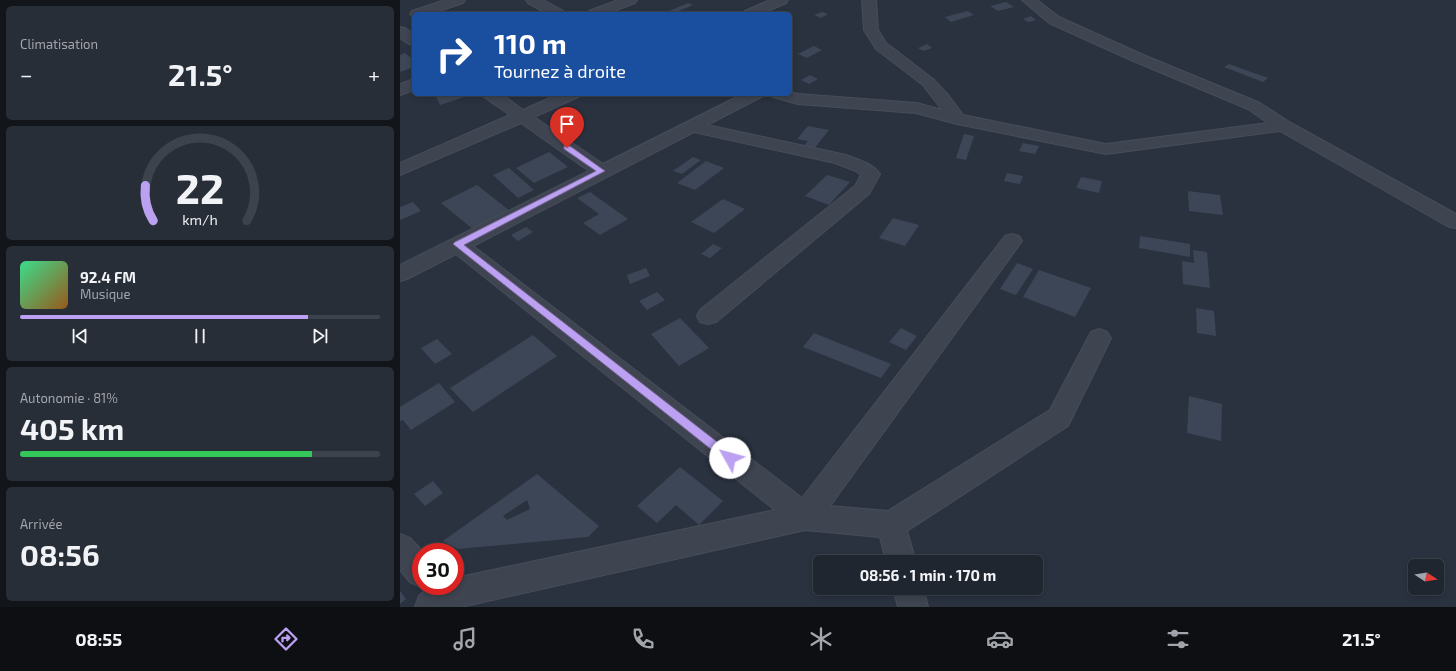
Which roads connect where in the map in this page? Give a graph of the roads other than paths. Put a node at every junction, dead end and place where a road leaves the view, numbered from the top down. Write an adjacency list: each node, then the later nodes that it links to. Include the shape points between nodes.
1 (458, 0): 7 (street)
2 (533, 0): 8 (street)
3 (630, 0): 9 (street)
4 (781, 0): 10 (street)
5 (869, 0): 22 (street, via 870,30 881,46 928,82)
6 (1029, 0): 24 (street, via 1054,20 1254,106)
7 (423, 12)
8 (554, 12)
9 (599, 12)
10 (754, 12)
11 (412, 16): 12 (street)
12 (400, 20)
13 (400, 31): 14 (street)
14 (412, 40)
15 (412, 85): 16 (street)
16 (400, 90)
17 (493, 96): 21 (street)
18 (567, 96): 21 (street)
19 (752, 96): 23 (street)
20 (786, 96): 22 (street, via 917,108)
21 (522, 116): 25 (street); 26 (street)
22 (957, 119): 24 (street, via 1106,149)
23 (690, 126): 26 (street); 31 (street, via 840,159 862,167 871,174 862,190)
24 (1283, 126): 27 (street)
25 (400, 170)
26 (601, 171): 29 (street)
27 (1456, 222)
28 (1012, 241): 33 (street)
29 (458, 244): 30 (street); 33 (street)
30 (400, 274)
31 (708, 316)
32 (1099, 338): 34 (street, via 1059,418)
33 (805, 517): 34 (street); 39 (street)
34 (892, 525): 36 (street)
35 (400, 548): 37 (street)
36 (899, 555)
37 (412, 562)
38 (910, 595): 40 (street)
39 (435, 596)
40 (913, 607)

